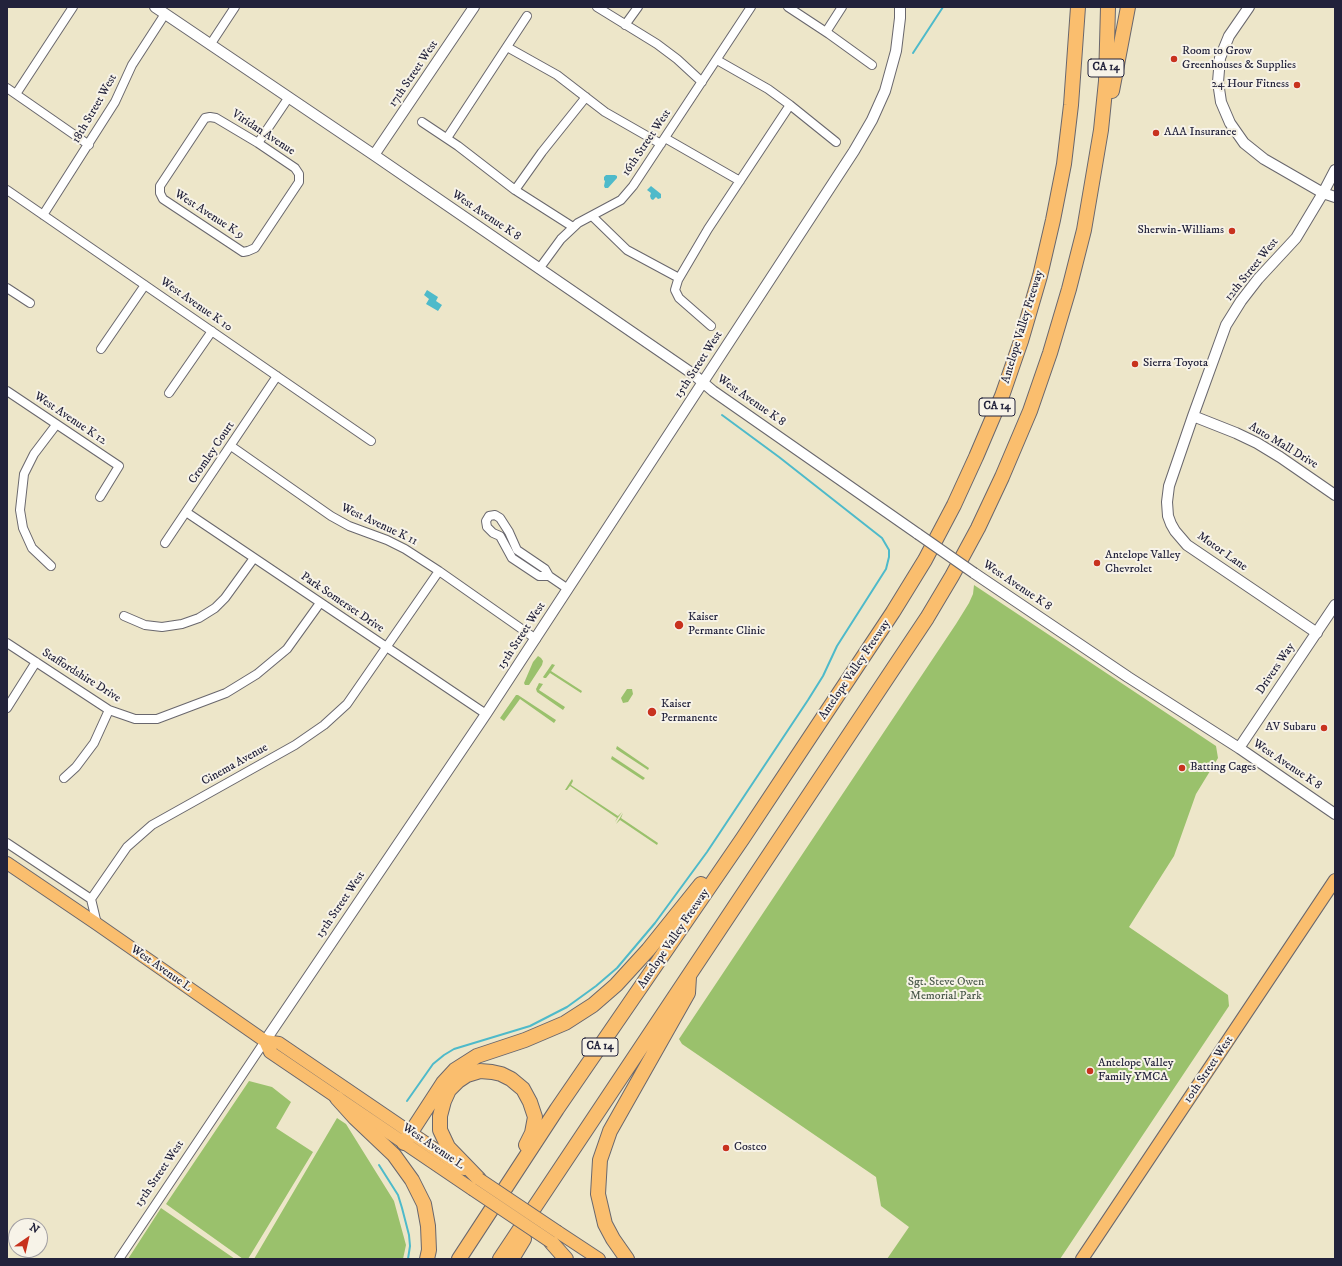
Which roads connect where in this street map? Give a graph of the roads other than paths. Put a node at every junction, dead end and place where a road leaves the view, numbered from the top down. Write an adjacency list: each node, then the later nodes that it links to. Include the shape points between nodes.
1 (73, 7): 25 (street)
2 (155, 7): 15 (street, West Avenue K 8)
3 (235, 7): 19 (street)
4 (474, 7): 36 (street, 17th Street West)
5 (597, 7): 17 (street)
6 (638, 7): 17 (street)
7 (788, 7): 18 (street)
8 (842, 7): 18 (street)
9 (900, 7): 57 (street, 15th Street West, via 896,51 885,91 872,120)
10 (1078, 7): 89 (highway, Antelope Valley Freeway / CA 14, via 1064,164 1034,298 1002,396 973,464 925,560)
11 (1108, 7): 30 (highway, CA 14, via 1106,81)
12 (1128, 7): 30 (highway, via 1108,113)
13 (1249, 7): 42 (street, via 1229,36 1220,58 1218,82 1221,102 1230,123 1244,143 1264,159)
14 (747, 8): 21 (street, 16th Street West)
15 (165, 14): 19 (street, West Avenue K 8); 35 (street, 18th Street West, via 132,65 115,102)
16 (527, 16): 20 (street)
17 (625, 25): 23 (street, via 657,44)
18 (826, 32): 22 (street)
19 (210, 45): 26 (street, West Avenue K 8)
20 (507, 47): 27 (street, via 557,74); 31 (street)
21 (717, 60): 23 (street, 16th Street West); 28 (street, via 768,89)
22 (872, 65)
23 (702, 82): 32 (street, 16th Street West)
24 (7, 88): 25 (street)
25 (16, 94): 35 (street)
26 (289, 97): 34 (street); 36 (street, West Avenue K 8)
27 (586, 97): 32 (street, via 605,112); 40 (street)
28 (790, 105): 33 (street); 38 (street)
29 (422, 122): 31 (street)
30 (1101, 130): 95 (highway, CA 14, via 1084,230 1050,353 1030,411 978,528 927,618)
31 (446, 138): 40 (street)
32 (663, 141): 38 (street); 45 (street, 16th Street West, via 621,200)
33 (836, 142)
34 (258, 143): 41 (street, Viridan Avenue, via 216,118 205,118 160,186); 47 (street, Viridan Avenue, via 295,168 299,174 299,182 255,248)
35 (89, 145): 44 (street, 18th Street West)
36 (374, 155): 48 (street, West Avenue K 8)
37 (1335, 170): 42 (street, 12th Street West)
38 (740, 181): 49 (street)
39 (7, 190): 44 (street, West Avenue K 10)
40 (515, 190): 46 (street)
41 (160, 193): 47 (street, West Avenue K 9, via 163,199 243,252)
42 (1323, 194): 43 (street); 60 (street, 12th Street West, via 1296,238 1241,301 1226,326)
43 (1335, 197)
44 (43, 215): 50 (street, West Avenue K 10)
45 (592, 216): 46 (street, 16th Street West); 49 (street, via 627,250)
46 (573, 227): 48 (street, 16th Street West)
47 (248, 251)
48 (539, 269): 57 (street, West Avenue K 8)
49 (679, 278): 53 (street, via 675,290 679,298)
50 (145, 285): 54 (street, West Avenue K 10); 55 (street)
51 (7, 288): 52 (street)
52 (30, 303)
53 (711, 326)
54 (212, 331): 56 (street, West Avenue K 10); 59 (street)
55 (101, 348)
56 (277, 376): 62 (street, West Avenue K 10); 63 (street, Cromley Court)
57 (703, 383): 74 (street, 15th Street West); 86 (street, West Avenue K 8, bridge, via 974,573)
58 (7, 391): 61 (street, West Avenue K 12)
59 (170, 393)
60 (1193, 416): 64 (street, Auto Mall Drive, via 1257,443); 78 (street, Motor Lane, via 1167,494 1168,516 1175,531 1187,544)
61 (56, 425): 65 (street, West Avenue K 12, via 119,466); 71 (street, via 34,454 24,474 20,510 22,528 32,548)
62 (371, 441)
63 (231, 446): 66 (street, Cromley Court); 72 (street, West Avenue K 11, via 331,516 405,549)
64 (1335, 495)
65 (100, 497)
66 (186, 512): 69 (street, Cromley Court); 70 (street, Park Somerset Drive)
67 (508, 530): 68 (street); 68 (street, via 495,515 488,519 488,527 492,533); 73 (street, via 518,550 544,569)
68 (500, 536): 73 (street, via 512,558 539,576)
69 (165, 543)
70 (254, 558): 75 (street, Park Somerset Drive); 77 (street, via 225,598 199,618 162,627 145,625)
71 (51, 566)
72 (438, 571): 79 (street, West Avenue K 11); 81 (street, Cinema Avenue)
73 (549, 576): 74 (street)
74 (568, 589): 79 (street, 15th Street West)
75 (320, 603): 81 (street, Park Somerset Drive); 84 (street, Staffordshire Drive, via 287,649 257,674 226,693 156,719 135,719)
76 (1335, 605): 78 (street, Drivers Way)
77 (124, 616)
78 (1317, 632): 86 (street, Drivers Way)
79 (536, 639): 85 (street, 15th Street West)
80 (7, 643): 82 (street, Staffordshire Drive)
81 (387, 648): 85 (street, Park Somerset Drive); 93 (street, Cinema Avenue, via 347,704 324,725 295,745 152,826 127,847)
82 (36, 662): 83 (street); 84 (street, Staffordshire Drive)
83 (7, 708)
84 (109, 710): 87 (street, via 94,743)
85 (486, 714): 96 (street, 15th Street West)
86 (1239, 748): 88 (street, West Avenue K 8)
87 (64, 778)
88 (1335, 814)
89 (743, 838): 98 (highway, via 722,858 648,950 616,985 593,1005 565,1023 477,1056 455,1070); 102 (highway, Antelope Valley Freeway / CA 14)
90 (7, 843): 93 (street)
91 (7, 864): 94 (main road, West Avenue L)
92 (1335, 880): 111 (main road, 10th Street West)
93 (91, 899): 94 (street)
94 (97, 924): 96 (main road, West Avenue L)
95 (688, 976): 99 (highway, CA 14); 110 (highway, via 688,993 610,1131 600,1160 598,1194 605,1224)
96 (265, 1041): 97 (main road, West Avenue L, via 270,1052); 98 (main road, West Avenue L, via 279,1043); 103 (street, 15th Street West)
97 (337, 1098): 98 (main road, West Avenue L); 104 (highway, via 394,1155 412,1180 424,1204 428,1226)
98 (407, 1137): 100 (main road, West Avenue L)
99 (564, 1162): 105 (highway, CA 14); 106 (highway, via 549,1199)
100 (475, 1184): 101 (main road, West Avenue L, bridge); 102 (highway, via 448,1147 440,1130 440,1123 444,1101 450,1090 467,1075 480,1071 501,1074 524,1089 535,1117 532,1133 475,1226)
101 (554, 1237): 107 (highway); 108 (main road, West Avenue L); 109 (main road, West Avenue L)
102 (461, 1256)
103 (119, 1259)
104 (427, 1259)
105 (500, 1259)
106 (512, 1259)
107 (566, 1259)
108 (576, 1259)
109 (599, 1259)
110 (627, 1259)
111 (1082, 1259)

